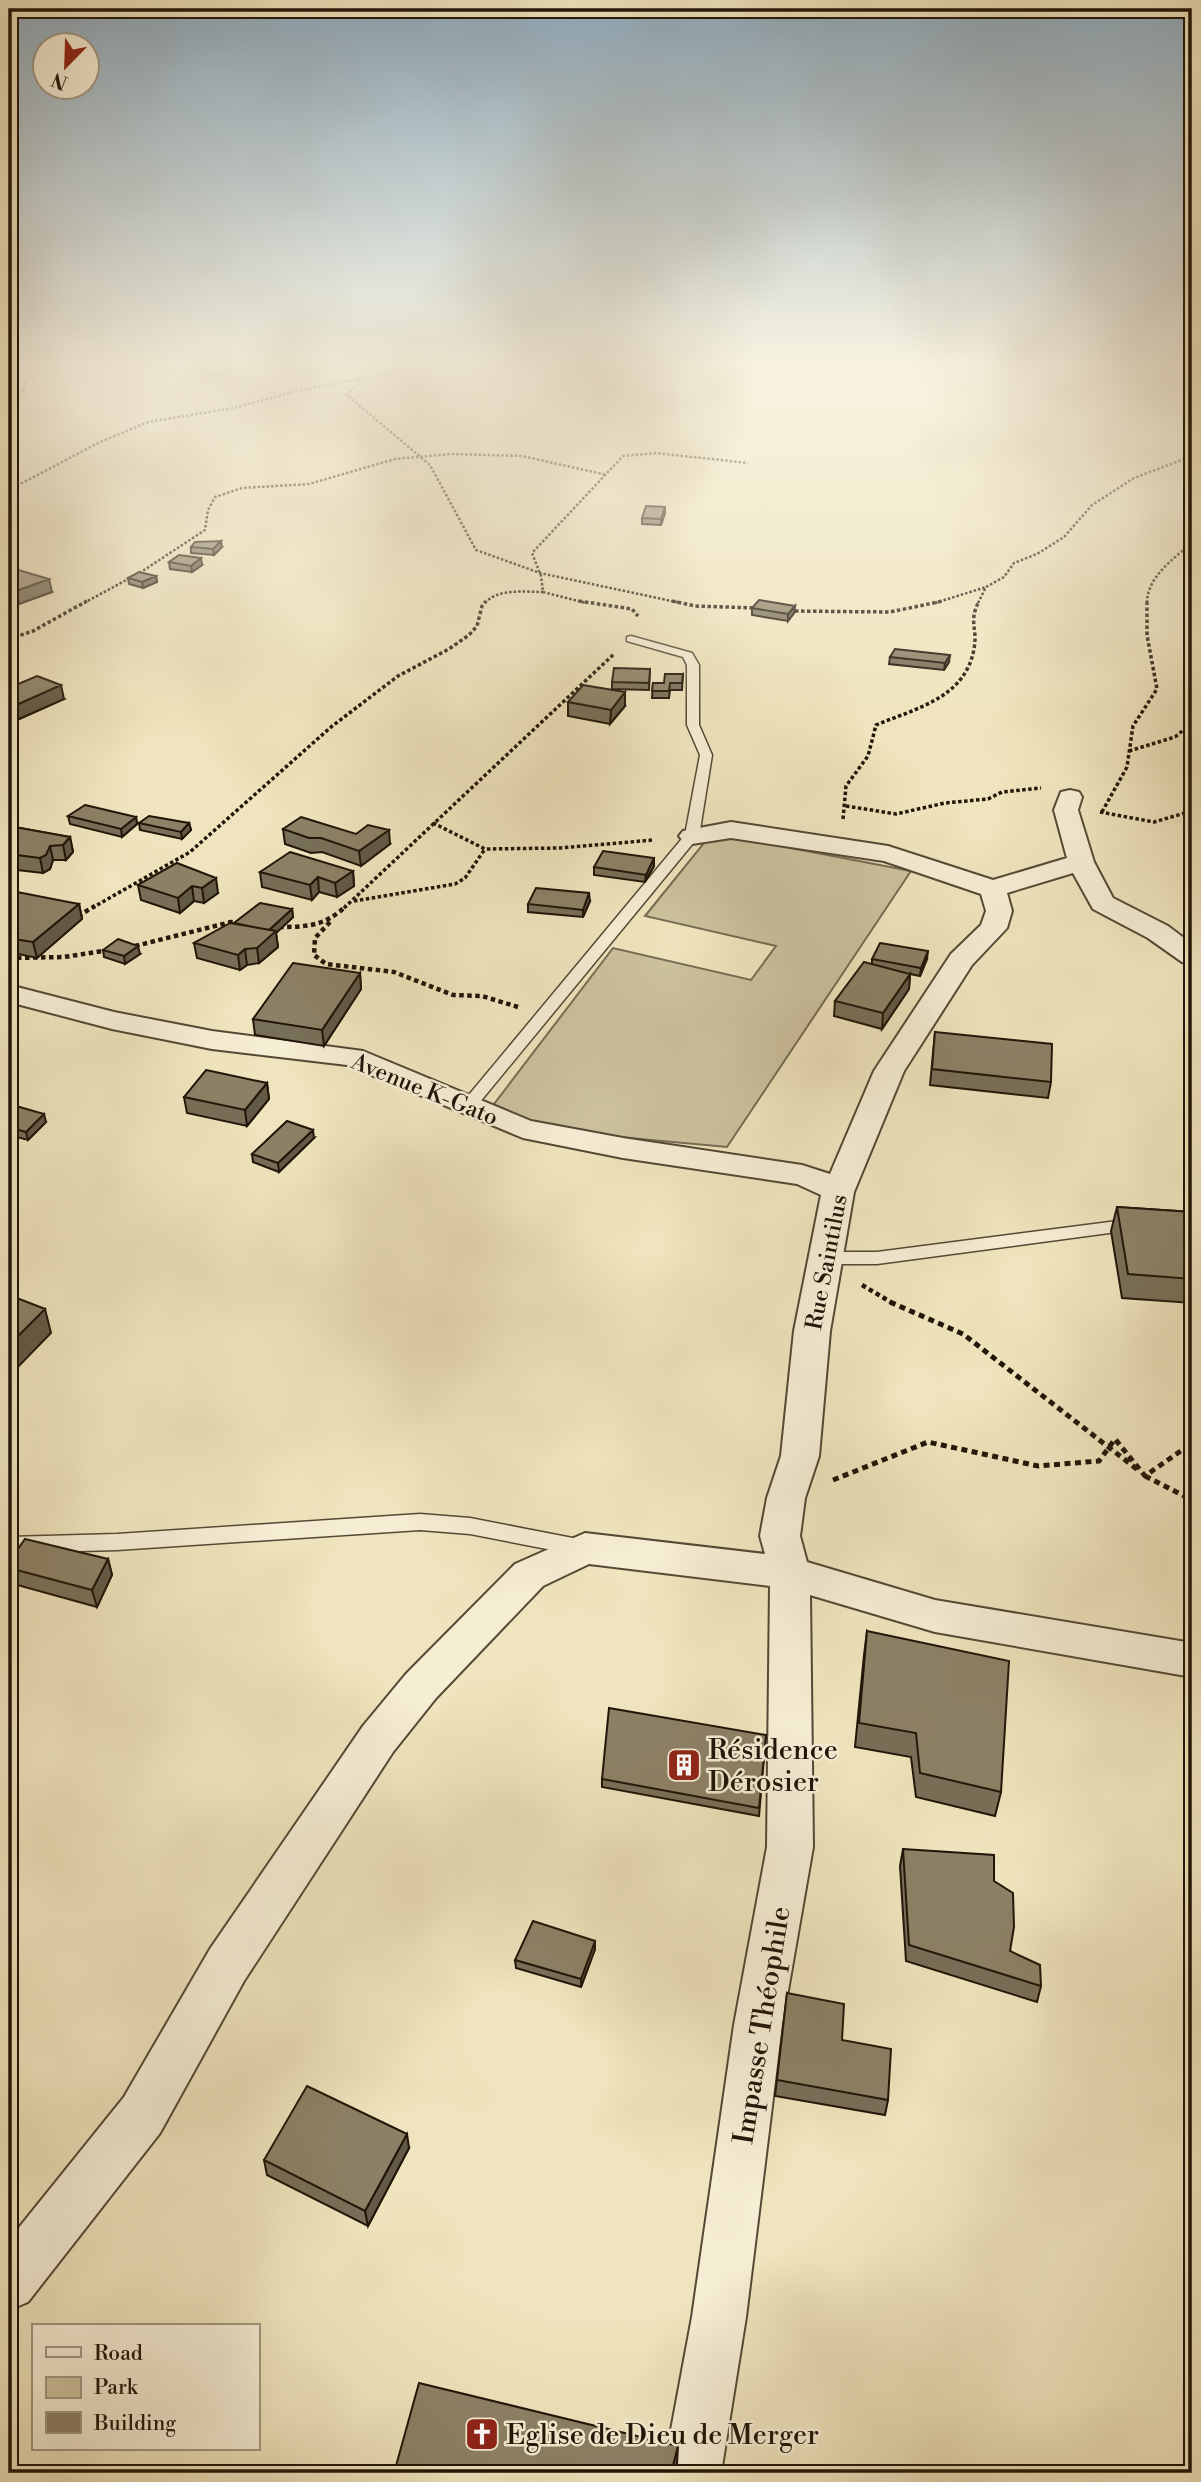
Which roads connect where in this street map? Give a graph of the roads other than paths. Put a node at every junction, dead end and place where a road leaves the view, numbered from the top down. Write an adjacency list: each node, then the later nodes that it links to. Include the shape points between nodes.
1 (631, 639): 3 (lane, via 688,655 693,665 693,725 706,755)
2 (1070, 797): 4 (street, via 1066,810)
3 (692, 836): 5 (street, via 731,830 888,854); 8 (lane)
4 (1081, 862): 5 (street); 6 (street, via 1102,903)
5 (993, 889): 9 (street, Rue Saintilus, via 999,911 994,928 961,960 889,1071)
6 (1192, 956)
7 (9, 993): 8 (street, Avenue K-Gato, via 212,1040 354,1057)
8 (469, 1105): 9 (street, Avenue K-Gato, via 523,1129 802,1175)
9 (838, 1192): 11 (street, Rue Saintilus)
10 (1153, 1223): 11 (lane, via 877,1258)
11 (825, 1258): 14 (street, Rue Saintilus, via 812,1331 800,1456 780,1536)
12 (9, 1545): 13 (lane, via 420,1521)
13 (585, 1548): 14 (street); 16 (street, via 530,1575 421,1686 378,1738 227,1965 142,2115)
14 (790, 1573): 15 (street, via 935,1616); 17 (street, Impasse Théophile, via 790,1847 758,2025 719,2317)
15 (1192, 1660)
16 (9, 2283)
17 (692, 2473)

